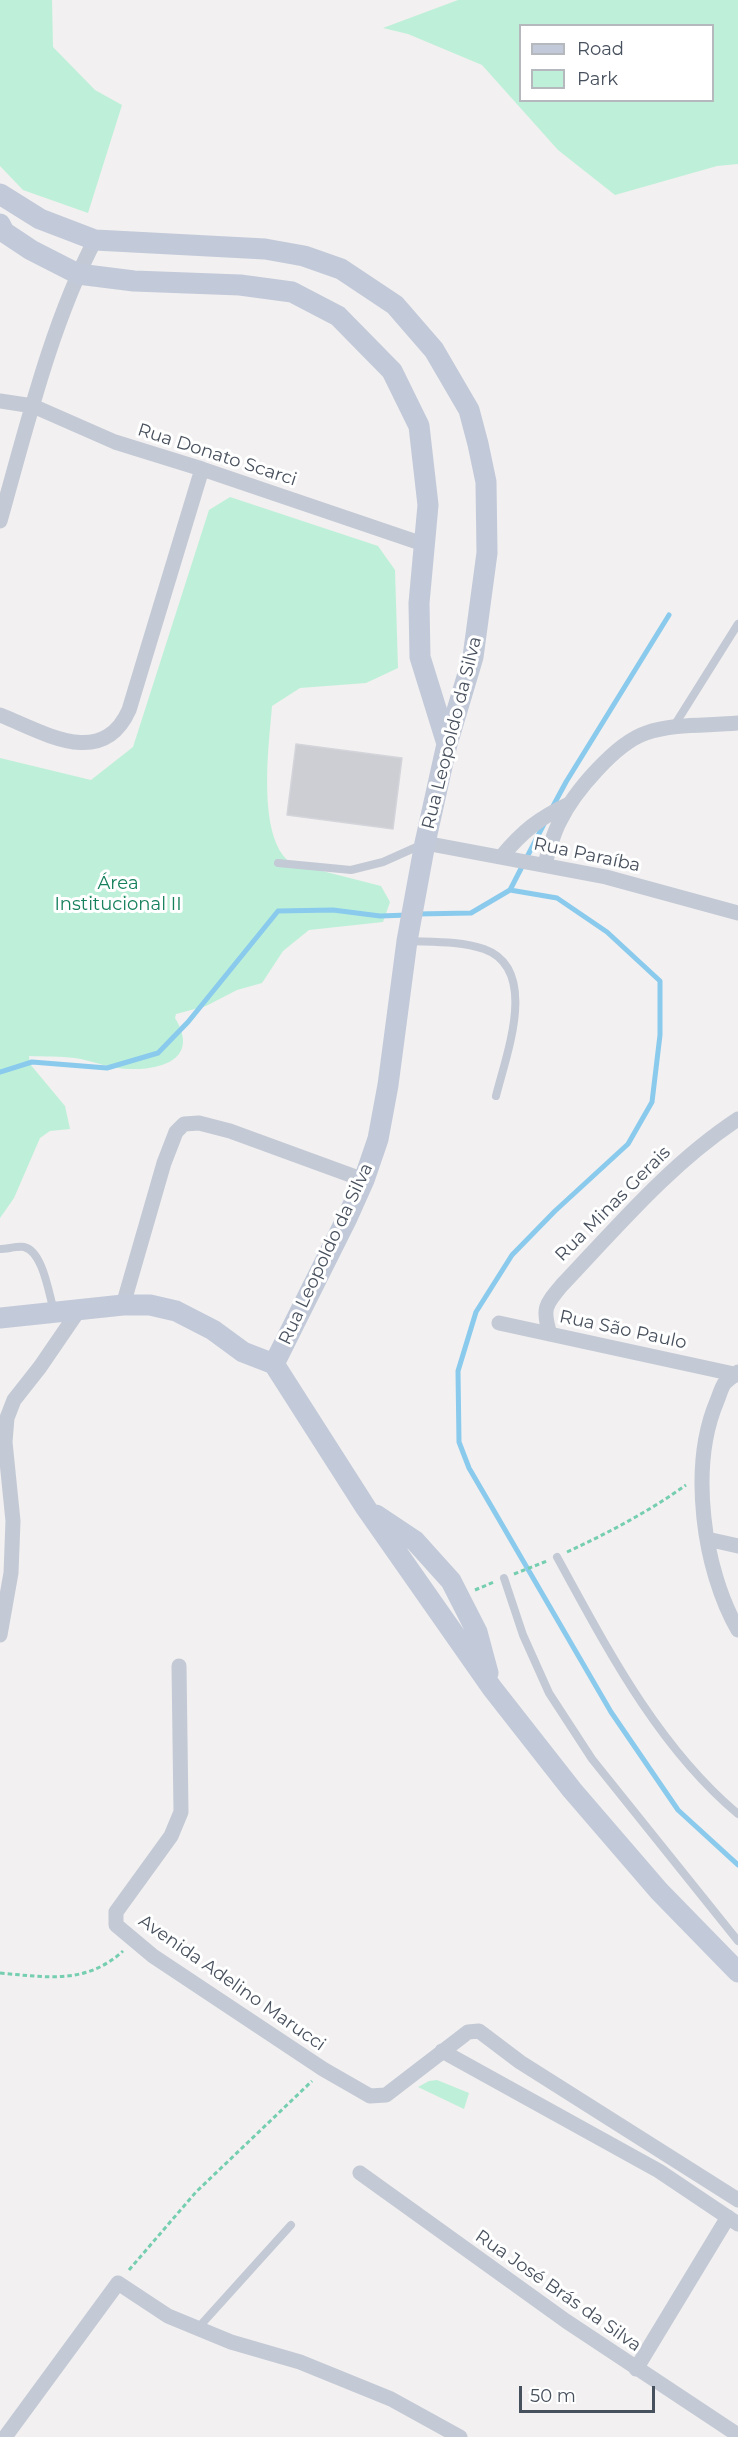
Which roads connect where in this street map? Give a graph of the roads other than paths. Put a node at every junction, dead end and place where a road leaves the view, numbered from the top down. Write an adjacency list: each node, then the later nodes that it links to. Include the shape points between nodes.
1 (0, 194): 3 (street, Rua Leopoldo da Silva, via 40,219)
2 (1, 229): 4 (street)
3 (95, 240): 4 (street); 14 (street, Rua Leopoldo da Silva, via 265,249 304,256 341,269 395,305 434,350 469,410 486,483 486,553 473,657)
4 (78, 274): 6 (street); 9 (street, via 292,292 338,316 392,371 419,426 428,505)
5 (0, 401): 6 (street, Rua Donato Scarci)
6 (33, 406): 7 (street, Rua Donato Scarci, via 115,442); 8 (street)
7 (202, 469): 9 (street, Rua Donato Scarci); 11 (street, via 121,726 99,740 73,743)
8 (0, 521)
9 (423, 544): 14 (street, via 420,657)
10 (738, 624): 13 (lane)
11 (0, 715)
12 (738, 723): 13 (street)
13 (674, 726): 15 (street, via 644,733 616,752)
14 (447, 744): 16 (street, Rua Leopoldo da Silva)
15 (570, 804): 17 (street, via 533,823); 19 (street)
16 (425, 843): 17 (street, Rua Paraíba); 18 (lane, via 383,862 351,870); 21 (street, Rua Leopoldo da Silva)
17 (501, 857): 19 (street, Rua Paraíba)
18 (278, 863)
19 (545, 864): 20 (street, Rua Paraíba)
20 (738, 913)
21 (407, 941): 22 (lane, via 484,949 504,960 512,974 516,1002); 24 (street, Rua Leopoldo da Silva, via 388,1085 378,1139)
22 (496, 1096)
23 (738, 1119): 31 (street, Rua Minas Gerais, via 681,1162 562,1285 546,1305)
24 (364, 1180): 26 (street, via 230,1131 199,1123 184,1124 176,1132 164,1163); 32 (street, Rua Leopoldo da Silva)
25 (0, 1249): 28 (lane, via 24,1247 34,1253)
26 (123, 1305): 27 (street); 32 (street, via 150,1305 176,1311 213,1330 243,1352)
27 (79, 1310): 28 (street); 40 (street, via 14,1400 7,1418 5,1442 13,1521 11,1573)
28 (54, 1312): 29 (street)
29 (0, 1317)
30 (499, 1323): 31 (street, Rua São Paulo)
31 (550, 1334): 33 (street, Rua São Paulo)
32 (274, 1364): 34 (street)
33 (737, 1373): 35 (street, via 724,1384 711,1415 704,1449)
34 (366, 1508): 42 (street); 42 (street, via 415,1541 451,1581 477,1632)
35 (708, 1539): 36 (street); 39 (street, via 721,1595)
36 (738, 1546)
37 (557, 1557): 43 (lane, via 671,1746 710,1790)
38 (504, 1578): 44 (lane, via 523,1635 549,1693 592,1759)
39 (738, 1630)
40 (0, 1635)
41 (179, 1666): 46 (street, Avenida Adelino Marucci, via 181,1812 171,1836 116,1912 116,1925 153,1956 322,2069 370,2096 386,2095)
42 (492, 1688): 45 (street, via 651,1883)
43 (738, 1814)
44 (738, 1941)
45 (738, 1972)
46 (442, 2051): 47 (street, Avenida Adelino Marucci, via 468,2032 479,2031); 48 (street)
47 (520, 2062): 48 (street); 50 (street, Avenida Adelino Marucci)
48 (507, 2085): 51 (street, via 659,2171)
49 (360, 2173): 54 (street, Rua José Brás da Silva)
50 (738, 2200)
51 (733, 2221): 54 (street)
52 (291, 2225): 53 (lane)
53 (197, 2329): 56 (street, via 168,2316 118,2283); 57 (street, via 300,2362 391,2399)
54 (636, 2369): 55 (street, Rua José Brás da Silva)
55 (738, 2435)
56 (5, 2437)
57 (460, 2437)

